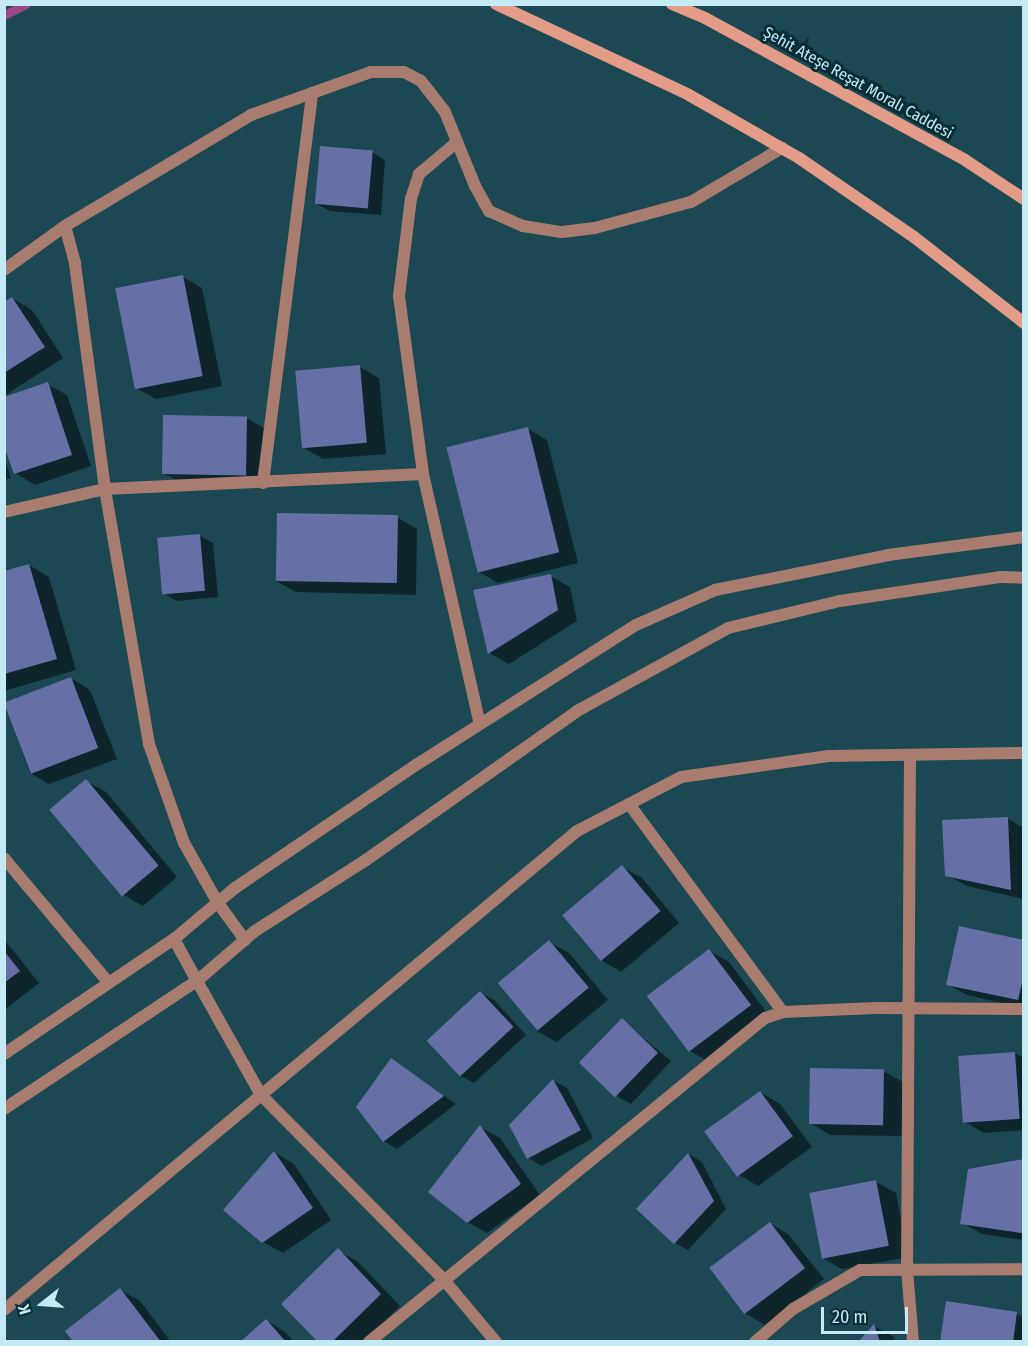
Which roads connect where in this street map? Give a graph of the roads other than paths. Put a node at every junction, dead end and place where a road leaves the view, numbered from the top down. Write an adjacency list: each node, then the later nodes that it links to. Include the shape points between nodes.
1 (496, 4): 5 (main road, via 689,95)
2 (672, 4): 6 (main road, Şehit Ateşe Reşat Moralı Caddesi, via 705,18 965,160)
3 (312, 93): 4 (street, via 371,72 404,72 421,81 437,98); 7 (street, via 251,114); 11 (street)
4 (457, 142): 5 (street, via 489,211 523,226 562,232 595,228 691,202); 10 (street, via 419,174 411,198 399,296)
5 (782, 148): 9 (main road, via 914,237)
6 (1023, 199)
7 (65, 226): 8 (street); 12 (street, via 75,263)
8 (4, 270)
9 (1023, 323)
10 (423, 474): 11 (street); 16 (street)
11 (263, 483): 12 (street)
12 (105, 489): 13 (street); 21 (street, via 149,744 184,843)
13 (4, 512)
14 (1023, 537): 16 (street, via 888,555 715,590 636,625)
15 (1023, 578): 23 (street, via 1001,577 840,601 728,628 577,711)
16 (480, 724): 21 (street)
17 (1023, 753): 18 (street)
18 (910, 755): 19 (street, via 829,756 681,777); 26 (street)
19 (629, 804): 28 (street); 30 (street, via 578,831)
20 (4, 858): 25 (street)
21 (218, 903): 22 (street); 23 (street)
22 (174, 939): 24 (street); 25 (street)
23 (245, 940): 24 (street)
24 (197, 981): 30 (street); 31 (street)
25 (109, 983): 29 (street)
26 (910, 1008): 27 (street); 28 (street); 33 (street)
27 (1023, 1009)
28 (783, 1012): 34 (street, via 765,1018)
29 (4, 1054)
30 (261, 1095): 34 (street); 35 (street)
31 (4, 1109)
32 (1023, 1269): 33 (street)
33 (907, 1270): 38 (street, via 860,1270 793,1309); 39 (street)
34 (444, 1280): 36 (street); 37 (street)
35 (4, 1310)
36 (369, 1341)
37 (496, 1341)
38 (755, 1341)
39 (913, 1341)

